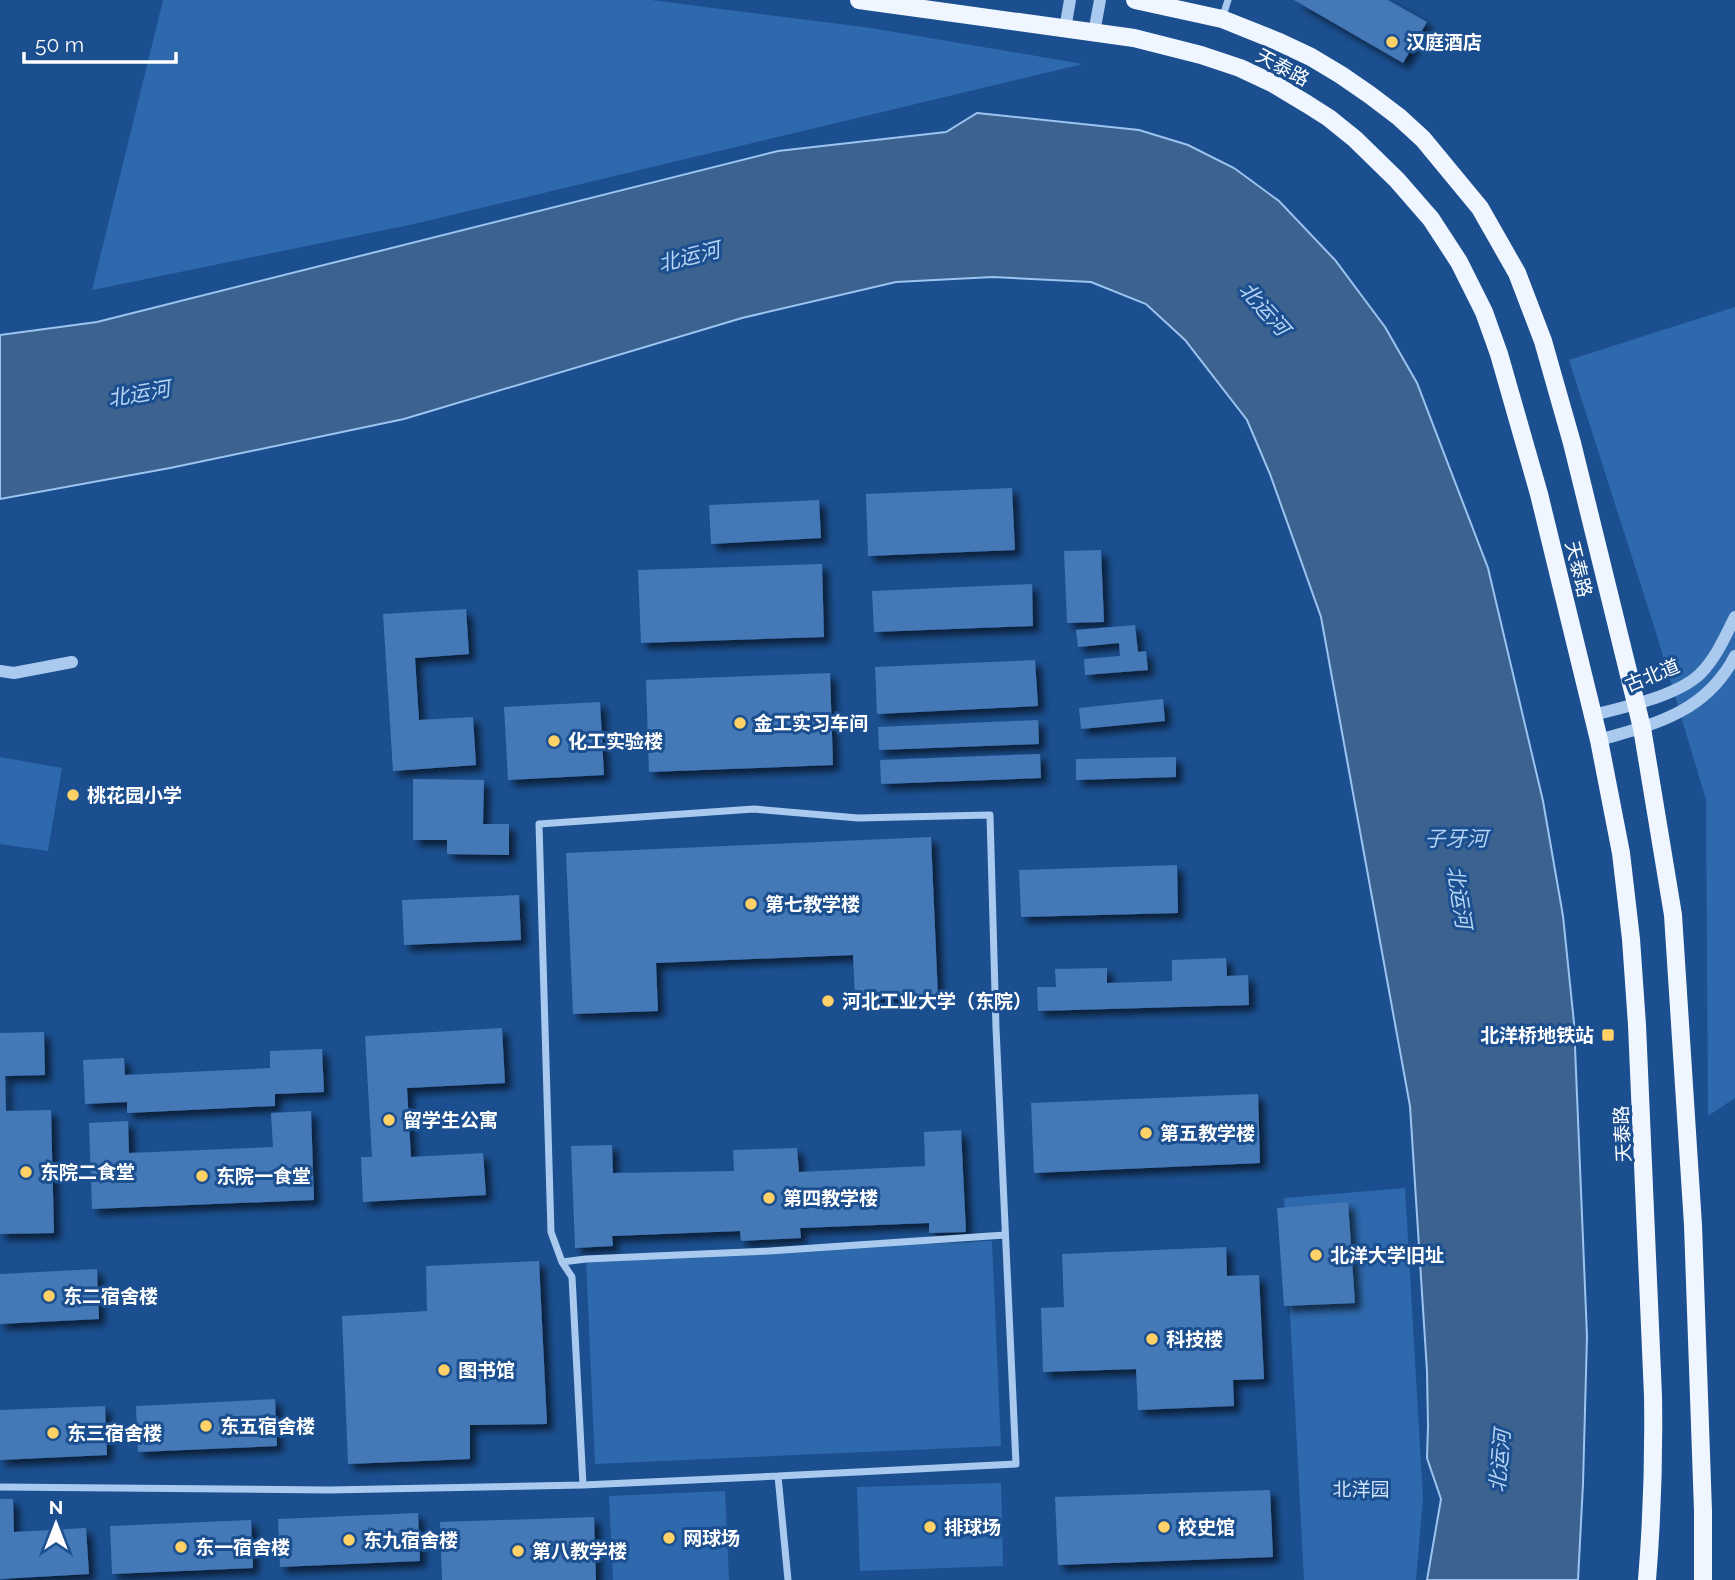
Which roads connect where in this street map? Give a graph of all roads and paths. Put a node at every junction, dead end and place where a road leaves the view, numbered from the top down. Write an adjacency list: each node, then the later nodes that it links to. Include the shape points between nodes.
1 (859, 0): 7 (main road, 天泰路)
2 (1070, 0): 7 (street)
3 (1100, 0): 8 (street)
4 (1135, 0): 6 (main road, 天泰路)
5 (1228, 0): 6 (street)
6 (1222, 19): 13 (main road, 天泰路, via 1311,57 1370,95 1423,139 1480,208 1517,273 1543,341)
7 (1065, 29): 8 (main road, 天泰路)
8 (1094, 33): 14 (main road, 天泰路, via 1200,55 1272,83 1355,139 1431,219 1459,262 1499,354)
9 (1735, 617): 13 (street, 古北道, via 1701,673 1686,685)
10 (1735, 656): 15 (street, via 1709,692 1690,708)
11 (72, 662): 12 (street, via 14,673)
12 (0, 671)
13 (1636, 704): 14 (street, 古北道); 15 (main road, 天泰路)
14 (1593, 715): 16 (main road, 天泰路)
15 (1642, 728): 16 (street); 24 (main road, 天泰路, via 1673,915 1681,1018 1693,1225)
16 (1600, 740): 23 (main road, 天泰路, via 1621,853 1637,1025 1653,1396)
17 (1005, 1235): 18 (street); 18 (street, via 990,815 858,818 754,809 539,824 551,1232); 19 (street, via 1016,1464)
18 (562, 1262): 20 (street, via 572,1277)
19 (778, 1476): 20 (street); 22 (street)
20 (583, 1485): 21 (street, via 330,1490)
21 (0, 1487)
22 (788, 1580)
23 (1647, 1580)
24 (1703, 1580)

